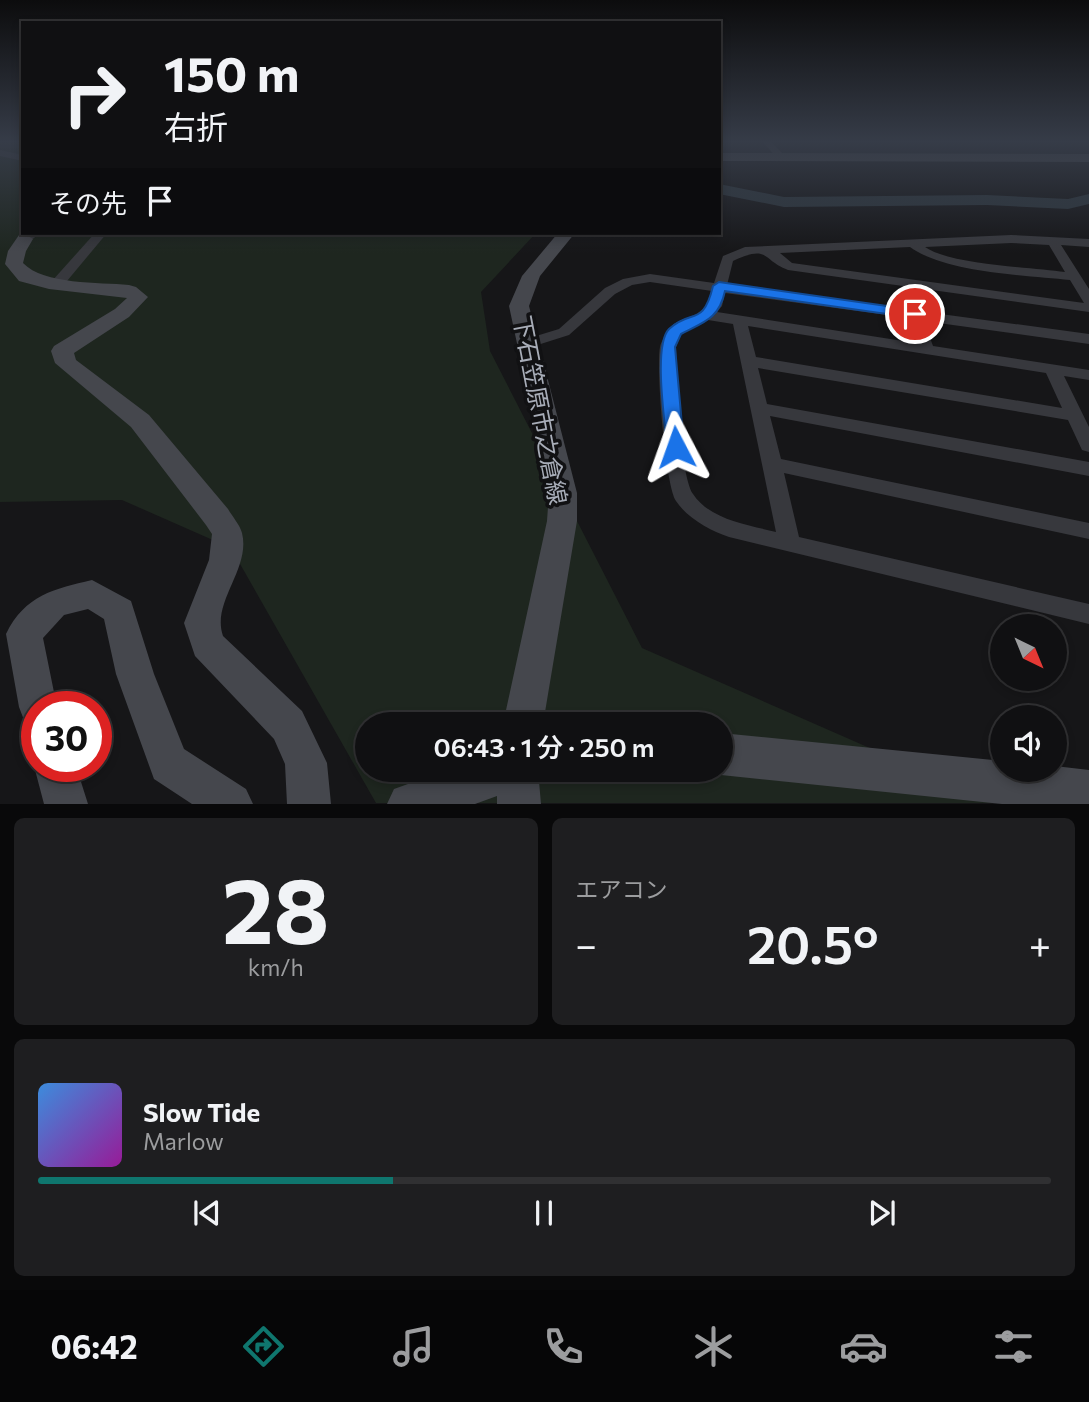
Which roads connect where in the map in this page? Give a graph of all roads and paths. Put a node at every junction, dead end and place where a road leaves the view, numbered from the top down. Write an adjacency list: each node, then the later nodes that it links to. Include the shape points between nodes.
1 (99, 235): 10 (street)
2 (565, 235): 19 (street, 下石笠原市之倉線, via 531,274 521,295 519,306)
3 (29, 236): 10 (street, via 14,264 26,277)
4 (1052, 240): 5 (street); 6 (street); 9 (street)
5 (912, 243): 7 (street); 9 (street, via 930,256 957,262)
6 (1089, 243)
7 (769, 250): 8 (street); 11 (street, via 745,251 727,258)
8 (788, 266): 12 (street); 14 (street)
9 (1075, 277): 13 (street)
10 (57, 284): 41 (street, via 129,291 138,297 131,307 75,339 62,351 66,363 140,421 228,534 225,560 201,623 208,645 288,725 306,763)
11 (719, 286): 12 (street); 16 (street, via 715,306); 19 (street, via 650,278 628,282 610,291 564,332)
12 (785, 295): 15 (street)
13 (1089, 300)
14 (1089, 308)
15 (915, 314): 18 (street); 20 (street)
16 (706, 315): 17 (street); 30 (street, via 675,331 668,347 682,495 698,511 729,529)
17 (740, 322): 20 (street); 21 (street)
18 (1089, 339)
19 (528, 343): 33 (street, 下石笠原市之倉線, via 563,493 562,521)
20 (926, 349): 22 (street)
21 (748, 361): 24 (street); 25 (street)
22 (1052, 369): 23 (street); 25 (street)
23 (1089, 375)
24 (758, 408): 27 (street); 28 (street)
25 (1075, 416): 26 (street)
26 (1089, 446)
27 (771, 464): 29 (street); 30 (street)
28 (1089, 468)
29 (1089, 531)
30 (790, 544): 31 (street)
31 (1089, 614)
32 (35, 691): 40 (street, via 24,634 53,604 92,594 119,611 135,674 169,764)
33 (525, 712)
34 (733, 755): 38 (street)
35 (60, 782): 39 (street)
36 (476, 782): 42 (street)
37 (516, 782): 43 (street)
38 (1089, 790)
39 (66, 803)
40 (231, 803)
41 (309, 803)
42 (409, 803)
43 (519, 803)

